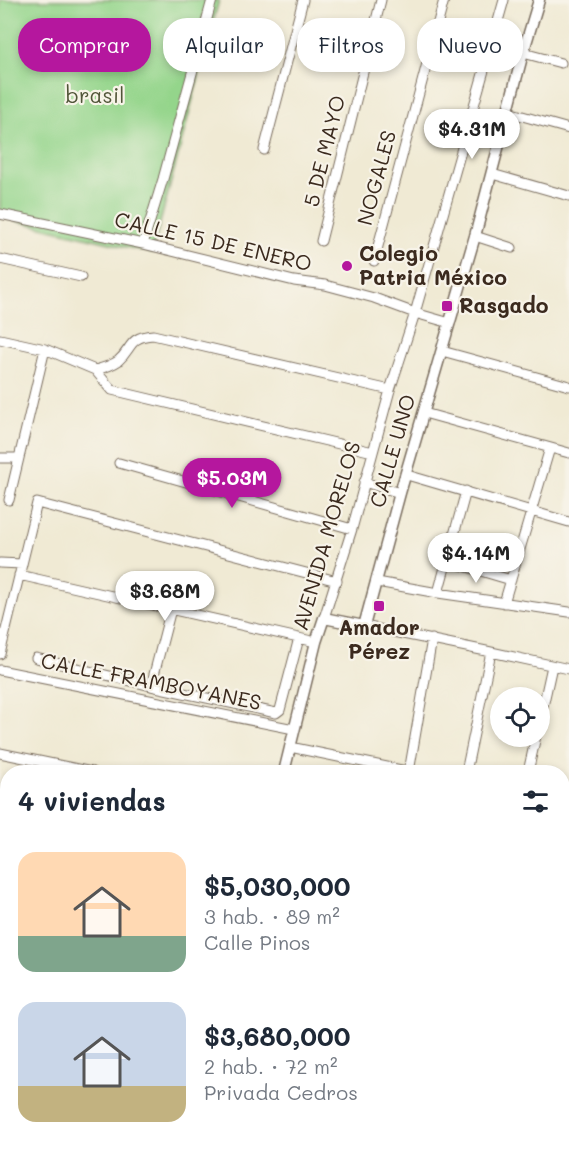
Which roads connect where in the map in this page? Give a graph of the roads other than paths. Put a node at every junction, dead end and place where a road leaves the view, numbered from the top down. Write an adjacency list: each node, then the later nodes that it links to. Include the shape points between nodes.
1 (212, 0): 18 (street)
2 (303, 0): 12 (street)
3 (381, 0): 17 (street, 5 DE MAYO)
4 (444, 0): 21 (street, NOGALES)
5 (504, 0): 23 (street, AVENIDA MORELOS)
6 (539, 0): 7 (street, CALLE UNO)
7 (523, 53): 8 (street)
8 (561, 63)
9 (518, 72): 10 (street, CALLE UNO)
10 (508, 112): 11 (street); 13 (street, CALLE UNO)
11 (569, 129)
12 (264, 150)
13 (492, 174): 14 (street); 16 (street, CALLE UNO)
14 (569, 196)
15 (0, 214): 18 (street, CALLE 15 DE ENERO)
16 (475, 236): 19 (street); 24 (street, CALLE UNO)
17 (321, 241)
18 (143, 244): 23 (street, CALLE 15 DE ENERO, via 325,285)
19 (512, 248)
20 (0, 259): 22 (street)
21 (374, 261)
22 (81, 277)
23 (415, 313): 24 (street, CALLE 15 DE ENERO); 30 (street, AVENIDA MORELOS)
24 (450, 323): 27 (street, CALLE UNO)
25 (0, 339): 26 (street)
26 (45, 349): 28 (street); 36 (street)
27 (442, 351): 29 (street); 31 (street, CALLE UNO)
28 (95, 370): 30 (street, via 120,359 142,336 153,335); 33 (street, via 112,390)
29 (569, 386)
30 (390, 390): 33 (street, AVENIDA MORELOS)
31 (424, 413): 32 (street); 38 (street, CALLE UNO)
32 (550, 448): 34 (street); 43 (street)
33 (372, 452): 39 (street, AVENIDA MORELOS)
34 (569, 453)
35 (0, 458): 36 (street)
36 (18, 458): 42 (street)
37 (119, 463): 45 (street)
38 (406, 475): 40 (street); 41 (street, CALLE UNO)
39 (364, 482): 41 (street); 45 (street, AVENIDA MORELOS)
40 (466, 491): 43 (street); 46 (street)
41 (400, 493): 52 (street, CALLE UNO)
42 (9, 500)
43 (531, 510): 44 (street); 51 (street)
44 (569, 522)
45 (352, 529): 50 (street, AVENIDA MORELOS)
46 (447, 561): 51 (street); 53 (street)
47 (0, 563): 48 (street)
48 (22, 564): 49 (street); 50 (street, via 37,503)
49 (19, 575): 55 (street); 63 (street)
50 (337, 580): 57 (street, AVENIDA MORELOS)
51 (511, 580): 54 (street)
52 (376, 582): 53 (street); 58 (street, CALLE UNO)
53 (438, 593): 54 (street)
54 (504, 603): 56 (street)
55 (171, 609): 59 (street); 68 (street)
56 (569, 612)
57 (324, 618): 58 (street); 61 (street, AVENIDA MORELOS)
58 (364, 626): 60 (street)
59 (298, 638): 61 (street); 68 (street, via 276,713)
60 (432, 639): 62 (street); 77 (street)
61 (316, 642): 70 (street, AVENIDA MORELOS)
62 (491, 652): 65 (street); 78 (street)
63 (0, 654)
64 (36, 658): 68 (street)
65 (552, 666): 66 (street); 69 (street)
66 (569, 669)
67 (0, 670): 70 (street, CALLE FRAMBOYANES)
68 (151, 686)
69 (547, 687)
70 (294, 729): 71 (street, AVENIDA MORELOS)
71 (290, 747): 75 (street, AVENIDA MORELOS); 76 (street)
72 (534, 747): 79 (street)
73 (0, 753): 74 (street)
74 (58, 765)
75 (286, 765)
76 (371, 765)
77 (411, 765)
78 (467, 765)
79 (530, 765)

